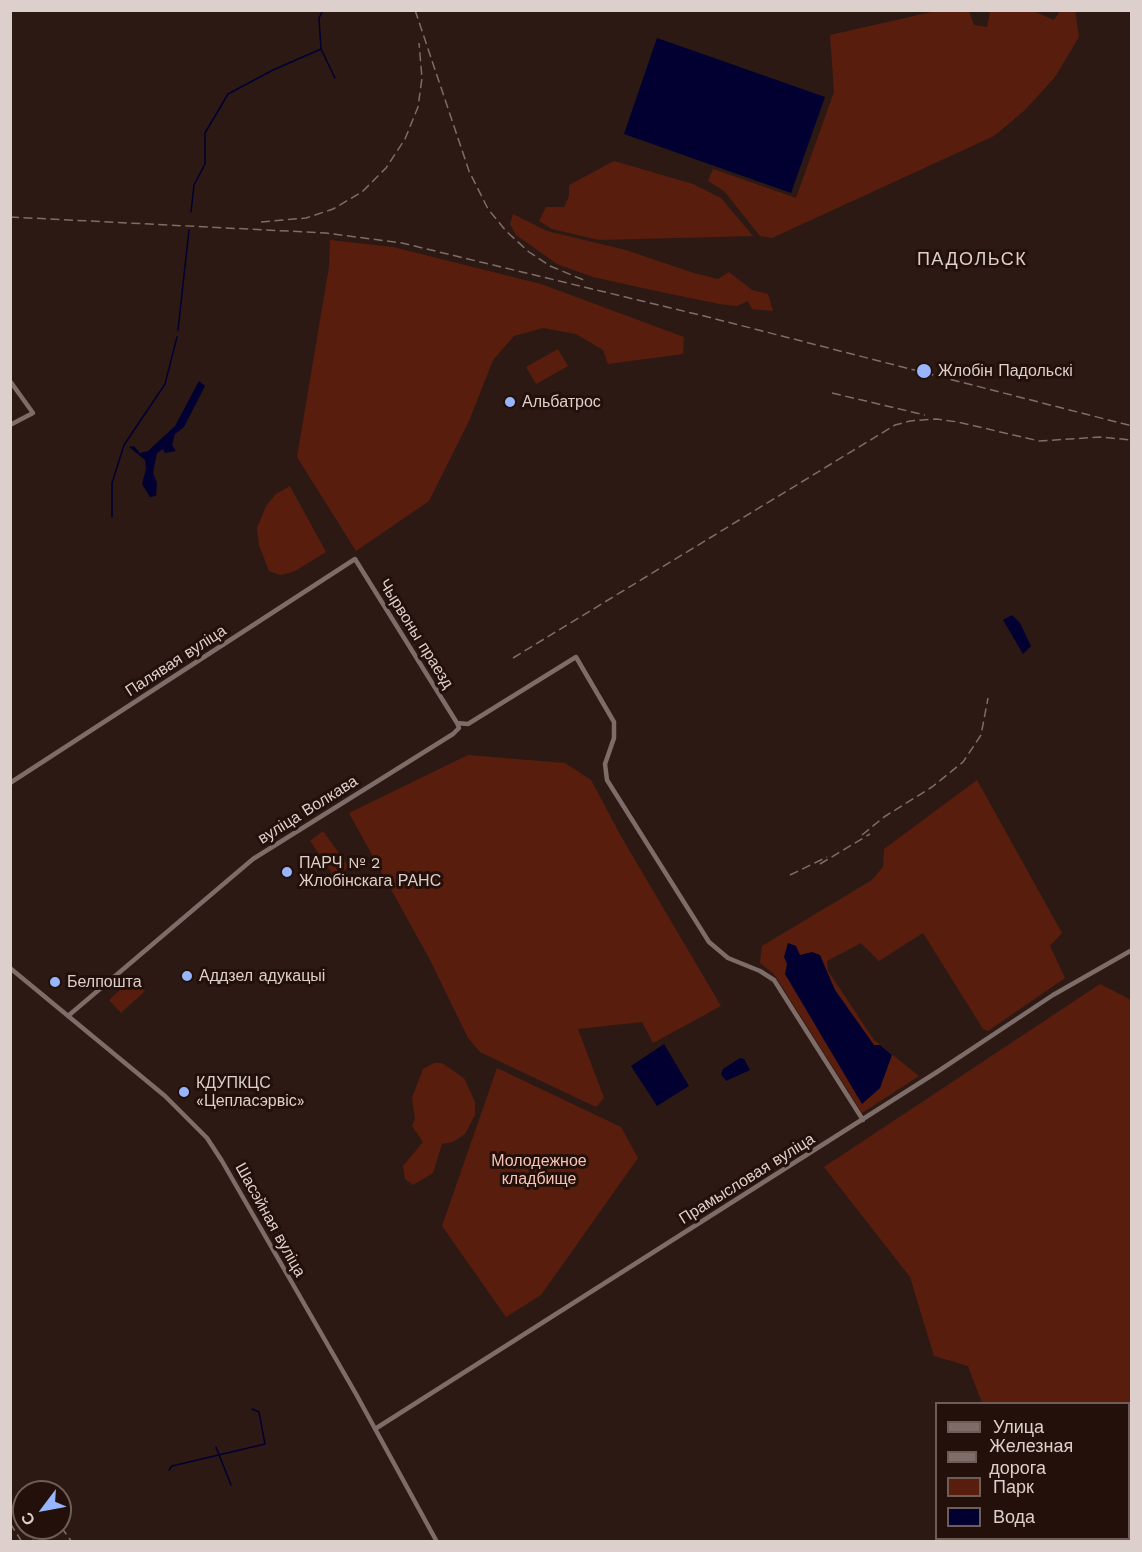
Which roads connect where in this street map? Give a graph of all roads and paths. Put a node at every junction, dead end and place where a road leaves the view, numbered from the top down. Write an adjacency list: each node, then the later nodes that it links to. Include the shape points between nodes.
1 (10, 381): 2 (street, via 33,413)
2 (10, 425)
3 (355, 559): 4 (street, Чырвоны праезд); 5 (street, Палявая вуліца)
4 (457, 723): 8 (street, вуліца Волкава, via 459,728 453,734 253,859); 9 (street, вуліца Волкава, via 468,724 576,657 614,722 614,738 605,764 607,780 710,942 728,958 774,980)
5 (10, 783)
6 (1131, 950): 9 (street, Прамысловая вуліца, via 1053,995)
7 (10, 968): 8 (street, Шасэйная вуліца)
8 (68, 1016): 10 (street, Шасэйная вуліца, via 173,1103 207,1138)
9 (863, 1120): 10 (street, Прамысловая вуліца)
10 (375, 1429): 11 (street, Шасэйная вуліца)
11 (437, 1542)

